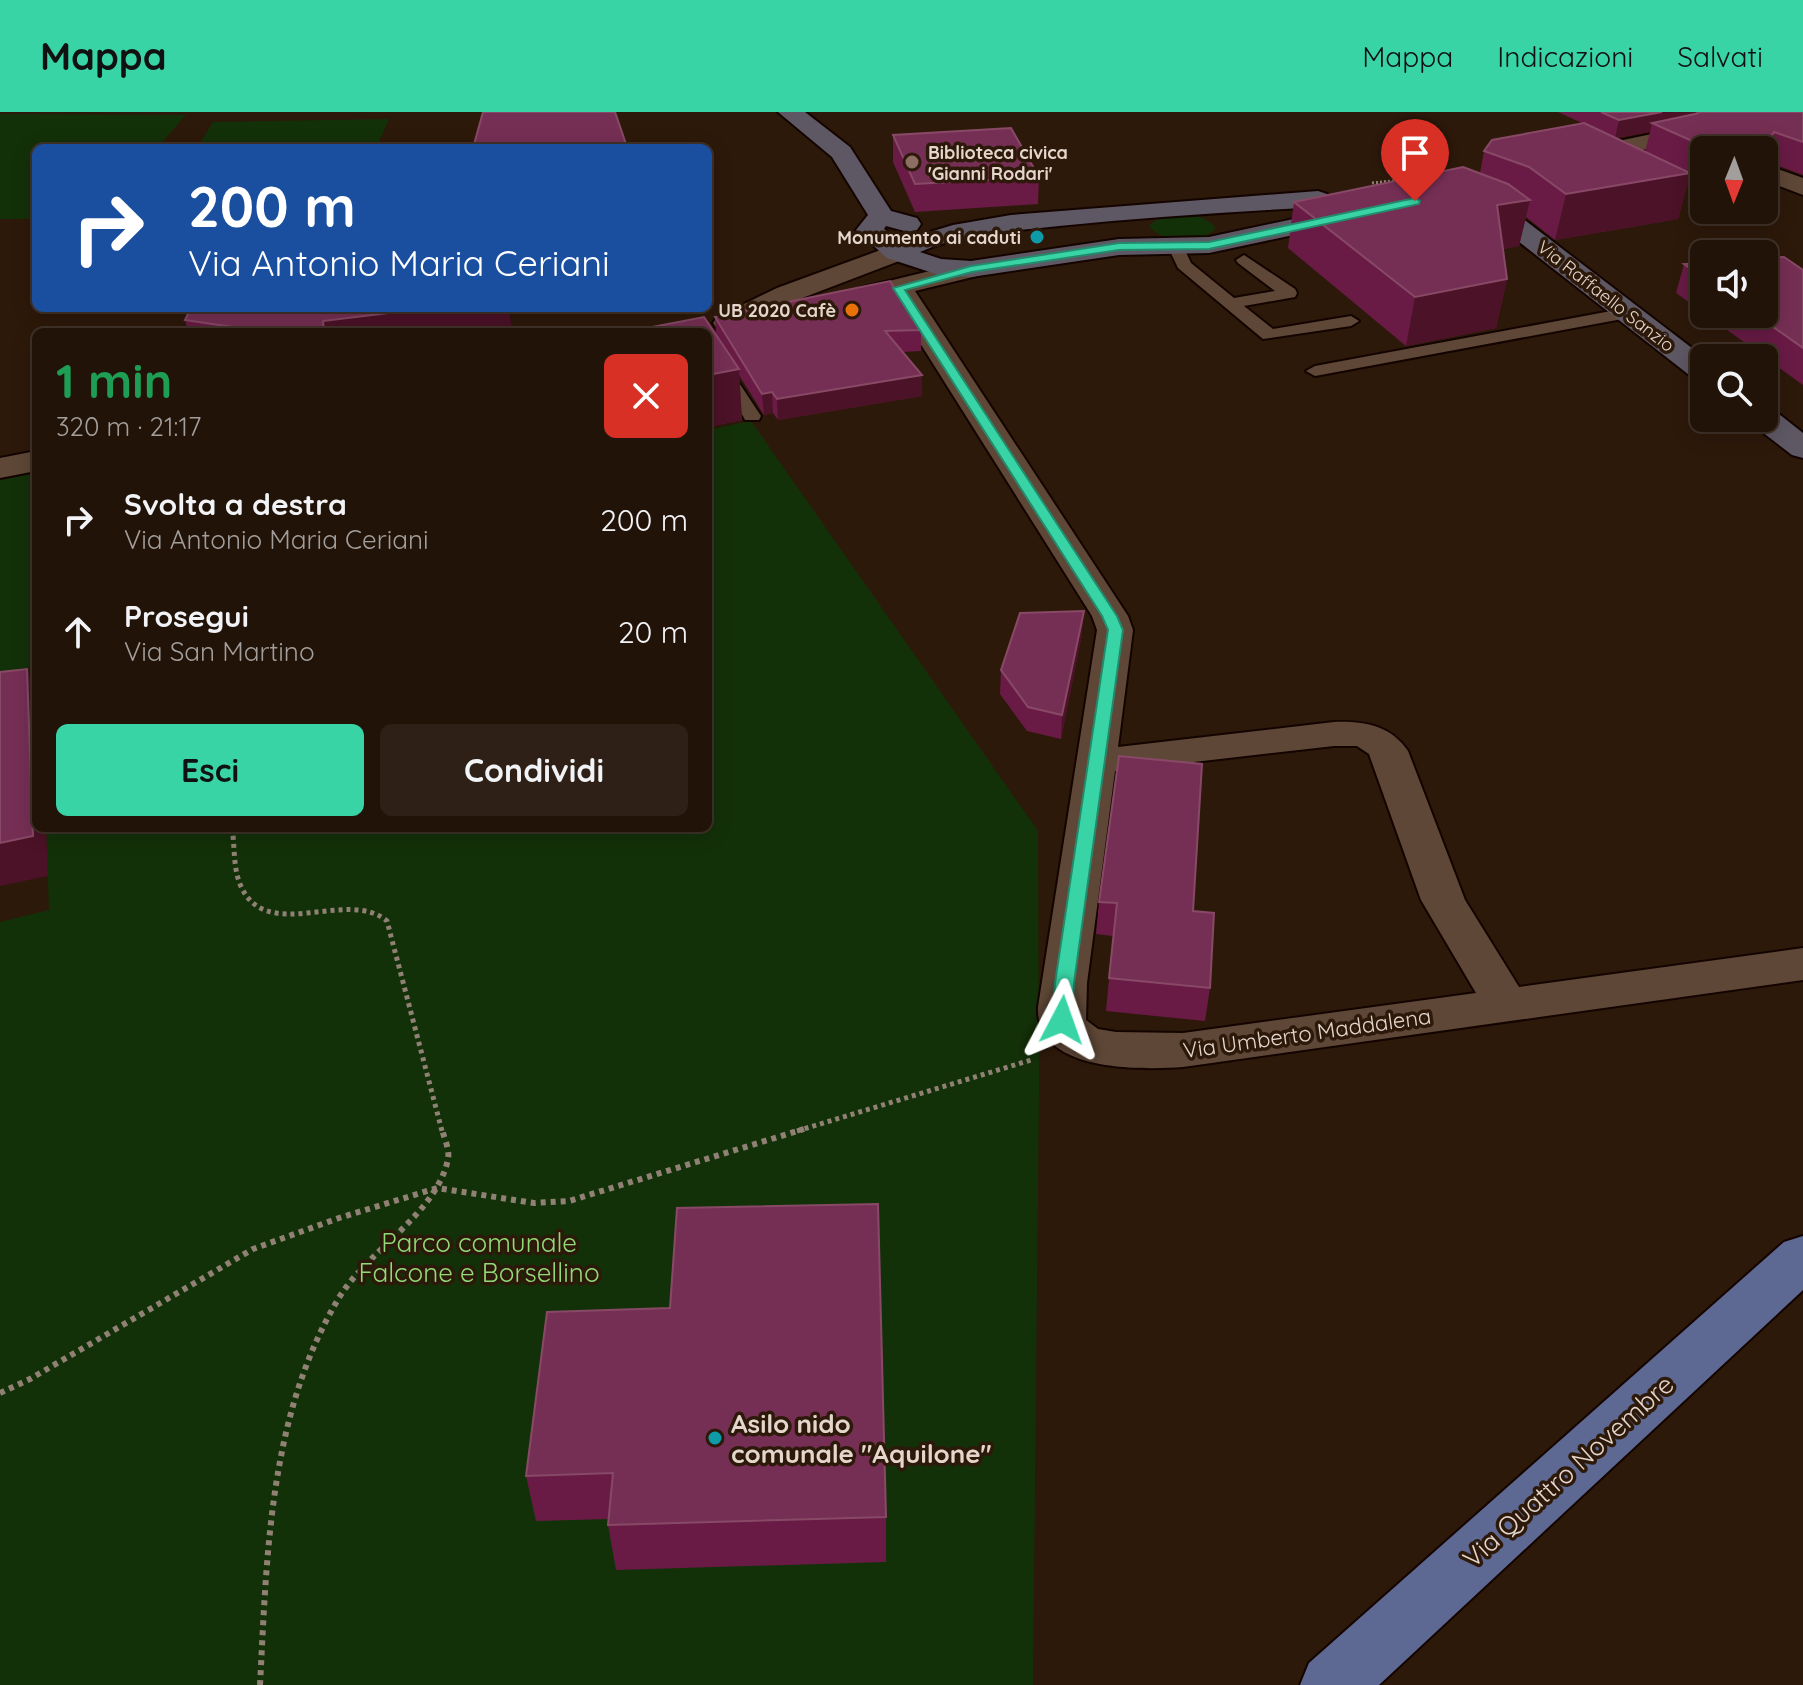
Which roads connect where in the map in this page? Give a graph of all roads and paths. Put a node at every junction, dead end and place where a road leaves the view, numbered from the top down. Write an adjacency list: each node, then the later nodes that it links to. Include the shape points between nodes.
1 (790, 112): 11 (street, via 841,152)
2 (1732, 112): 3 (street)
3 (1678, 136): 4 (street); 5 (street)
4 (1690, 141)
5 (1550, 162)
6 (1778, 177): 7 (street)
7 (1803, 187)
8 (1446, 191): 19 (street, Via Raffaello Sanzio, via 1509,221)
9 (1196, 207): 10 (street); 13 (street, via 1230,223 1234,236); 13 (street, via 1367,202)
10 (1143, 211): 12 (street); 14 (street, via 1132,216 1131,225 1144,239)
11 (875, 223): 12 (street); 16 (street); 17 (street)
12 (965, 228): 16 (street, via 930,237)
13 (1224, 242): 14 (street)
14 (1169, 247): 16 (street, via 1119,247 971,269); 18 (lane)
15 (1244, 260): 18 (lane, via 1289,293)
16 (898, 270): 17 (street); 22 (street); 31 (street, via 1110,616 1115,630)
17 (787, 294): 21 (street)
18 (1229, 304): 20 (lane, via 1269,335)
19 (1627, 313): 24 (street, Via Raffaello Sanzio); 25 (lane)
20 (1351, 321)
21 (710, 328)
22 (712, 328)
23 (712, 341): 26 (lane)
24 (1690, 361)
25 (1315, 371)
26 (752, 416)
27 (1778, 429): 28 (street)
28 (1803, 448)
29 (32, 462): 30 (street)
30 (0, 468)
31 (1098, 761): 34 (street, via 1334,734 1358,733 1380,740 1443,900); 35 (street, via 1062,1020)
32 (233, 832): 36 (path, via 241,886 272,912 351,909 373,911 387,921 449,1156)
33 (1803, 964): 34 (street, Via Umberto Maddalena)
34 (1507, 1006): 35 (street, Via Umberto Maddalena, via 1150,1053)
35 (1091, 1043): 36 (path, via 569,1201 534,1203)
36 (437, 1188): 38 (path, via 253,1249); 39 (path, via 343,1292 307,1355 281,1446)
37 (1803, 1257): 40 (main road, Via Quattro Novembre)
38 (0, 1393)
39 (260, 1685)
40 (1332, 1685)

